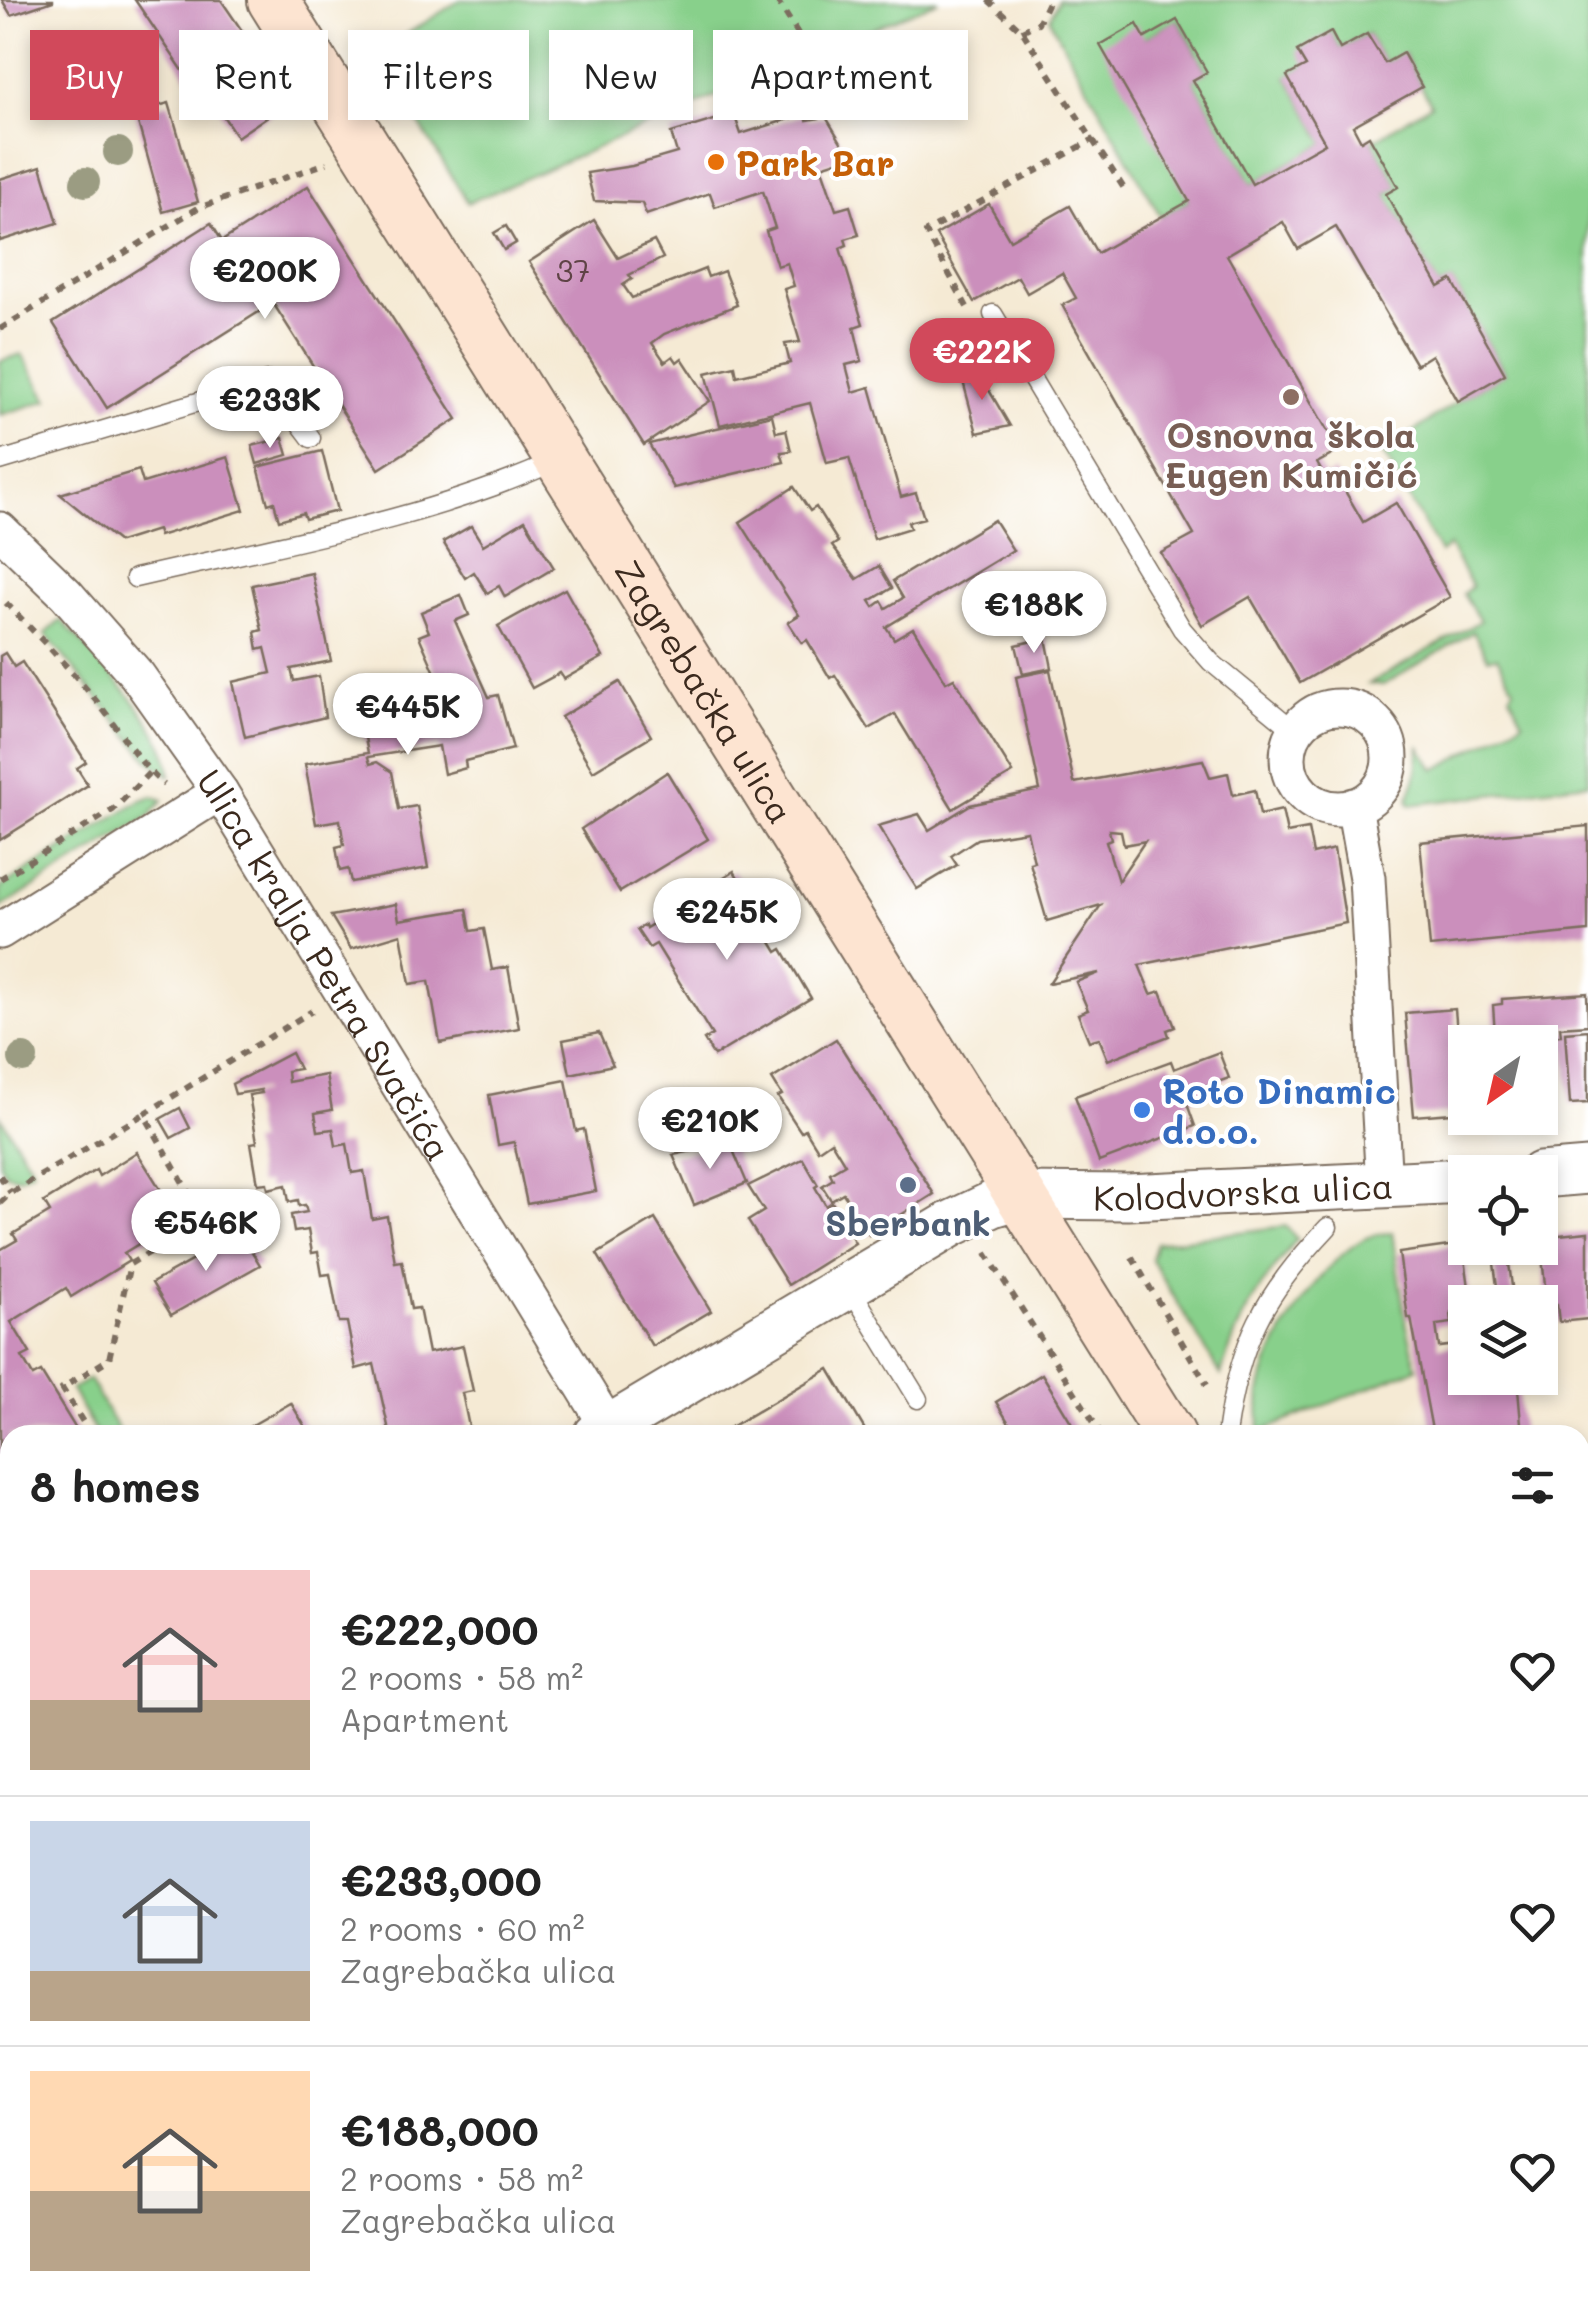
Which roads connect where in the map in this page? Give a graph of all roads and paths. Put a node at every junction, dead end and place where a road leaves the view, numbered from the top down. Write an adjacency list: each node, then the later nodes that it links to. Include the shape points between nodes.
1 (273, 0): 14 (main road, Zagrebačka ulica)
2 (777, 0): 5 (path)
3 (988, 0): 6 (path)
4 (1050, 0): 6 (path, via 1038,23)
5 (796, 30)
6 (1022, 31): 7 (path)
7 (1094, 139): 9 (path); 10 (path, via 926,232)
8 (329, 162): 12 (path, via 198,208)
9 (1127, 194)
10 (968, 307)
11 (993, 314): 19 (lane, via 1182,629)
12 (0, 329)
13 (311, 438): 15 (lane, via 268,381)
14 (561, 458): 17 (lane, via 510,482 402,515); 34 (main road, Zagrebačka ulica)
15 (0, 461)
16 (0, 530): 21 (street, Ulica kralja Petra Svačića, via 138,674)
17 (136, 578)
18 (6, 602): 20 (path)
19 (1295, 731): 22 (street, via 1287,758 1298,789 1324,808); 22 (street, via 1324,708 1340,706 1372,718 1389,748 1390,766 1374,796)
20 (150, 772): 23 (path); 24 (path, via 113,810)
21 (220, 792): 23 (street); 42 (street, Ulica kralja Petra Svačića)
22 (1354, 806): 32 (street, via 1367,878)
23 (184, 814): 25 (street)
24 (0, 878)
25 (0, 931)
26 (321, 1005): 27 (path)
27 (144, 1114): 33 (path); 41 (path, via 204,1220 130,1264 110,1359 62,1388)
28 (1588, 1171): 29 (street)
29 (1558, 1174)
30 (0, 1176): 33 (path)
31 (1448, 1181): 32 (street, Kolodvorska ulica)
32 (1384, 1187): 34 (street, Kolodvorska ulica)
33 (11, 1193): 35 (path)
34 (1020, 1196): 39 (street, via 964,1217); 45 (main road, Zagrebačka ulica)
35 (0, 1203)
36 (1328, 1227): 47 (lane, via 1269,1300 1248,1338)
37 (982, 1248): 44 (path)
38 (1132, 1257): 46 (path)
39 (849, 1286): 40 (lane); 43 (street)
40 (918, 1399)
41 (85, 1425)
42 (599, 1425)
43 (613, 1425)
44 (1096, 1425)
45 (1164, 1425)
46 (1224, 1425)
47 (1228, 1425)

